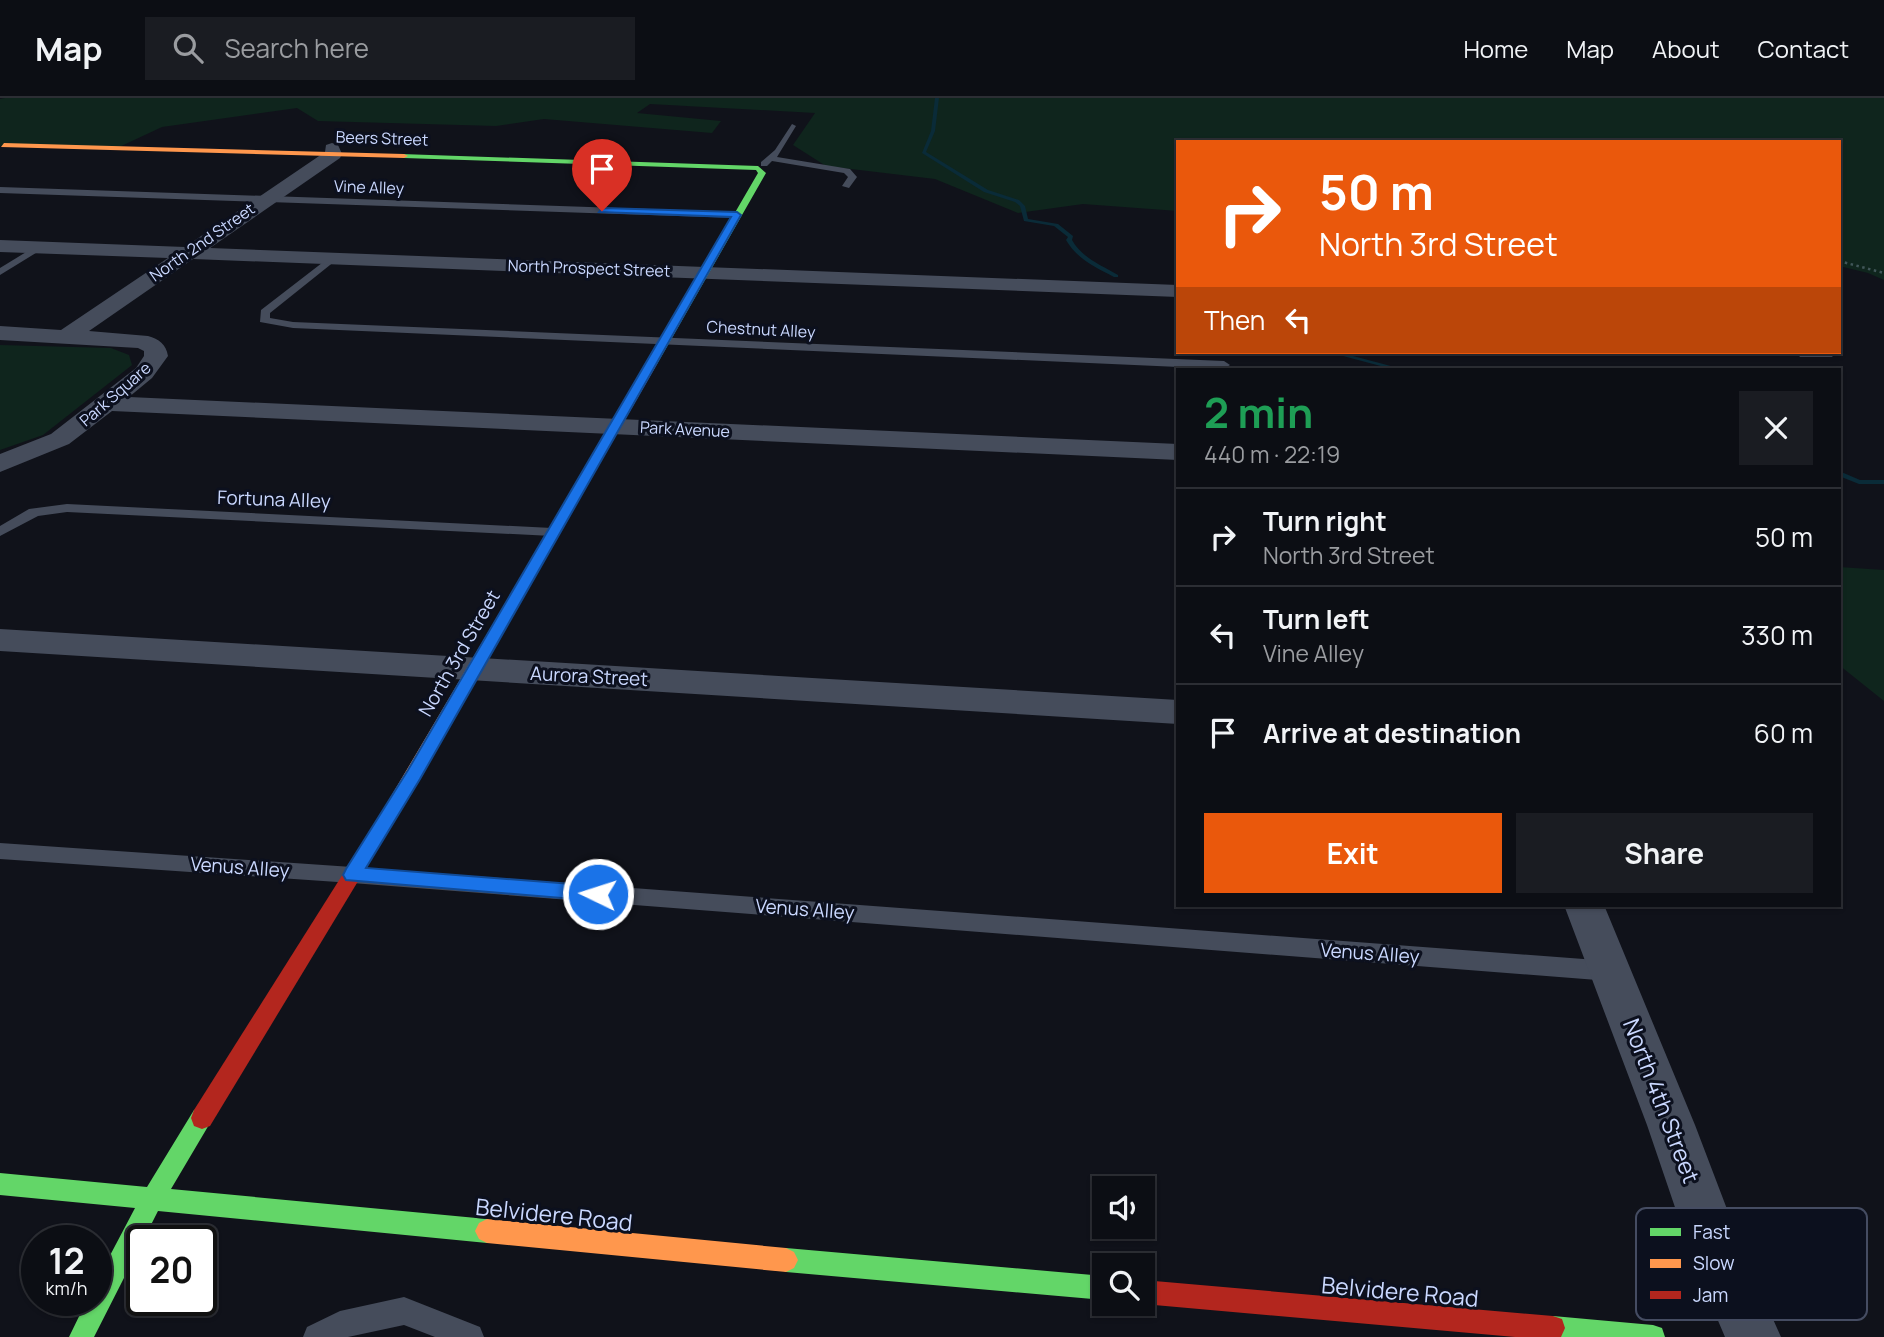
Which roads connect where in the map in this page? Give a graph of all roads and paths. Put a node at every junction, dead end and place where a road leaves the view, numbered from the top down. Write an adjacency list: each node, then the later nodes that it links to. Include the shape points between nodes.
1 (792, 126): 4 (lane, North 3rd Street, via 778,151)
2 (4, 145): 3 (street, Beers Street)
3 (333, 151): 4 (street, Beers Street); 7 (street, North 2nd Street)
4 (764, 163): 5 (lane, via 847,171 853,177); 8 (street, North 3rd Street)
5 (846, 186)
6 (0, 190): 7 (lane, Vine Alley)
7 (265, 199): 8 (lane, Vine Alley); 11 (street, North 2nd Street)
8 (737, 215): 16 (street, North 3rd Street)
9 (0, 246): 10 (street, North Prospect Street)
10 (39, 248): 11 (street, North Prospect Street); 14 (lane)
11 (187, 253): 12 (street, North Prospect Street); 19 (street, North 2nd Street)
12 (331, 259): 16 (street, North Prospect Street); 20 (lane, Chestnut Alley, via 265,312 264,320 293,325)
13 (1841, 261): 15 (path)
14 (0, 272)
15 (1884, 272)
16 (704, 273): 17 (street, North Prospect Street); 20 (street, North 3rd Street)
17 (1176, 292)
18 (0, 333): 19 (street, Park Square)
19 (66, 336): 22 (street, Park Square, via 138,341 155,349 153,363)
20 (664, 340): 21 (lane, Chestnut Alley); 23 (street, North 3rd Street)
21 (1224, 365)
22 (108, 403): 23 (street, Park Avenue); 25 (street, Park Square, via 48,446)
23 (615, 426): 24 (street, Park Avenue); 27 (street, North 3rd Street)
24 (1176, 452)
25 (0, 464)
26 (0, 531): 27 (lane, Fortuna Alley, via 34,512 67,508)
27 (552, 532): 29 (street, North 3rd Street)
28 (0, 640): 29 (street, Aurora Street)
29 (473, 669): 30 (street, Aurora Street); 32 (street, North 3rd Street)
30 (1176, 712)
31 (0, 851): 32 (lane, Venus Alley)
32 (352, 875): 34 (lane, Venus Alley); 36 (street, North 3rd Street)
33 (1585, 907): 34 (street, North 4th Street)
34 (1610, 971): 37 (street, North 4th Street)
35 (0, 1184): 36 (street, Belvidere Road)
36 (152, 1199): 38 (street, Belvidere Road); 41 (street, North 3rd Street)
37 (1701, 1208)
38 (1092, 1287)
39 (1155, 1293): 44 (street, Belvidere Road)
40 (1746, 1320): 45 (street, North 4th Street)
41 (81, 1337)
42 (317, 1337): 43 (lane, via 340,1325 404,1311)
43 (470, 1337)
44 (1653, 1337)
45 (1753, 1337)

